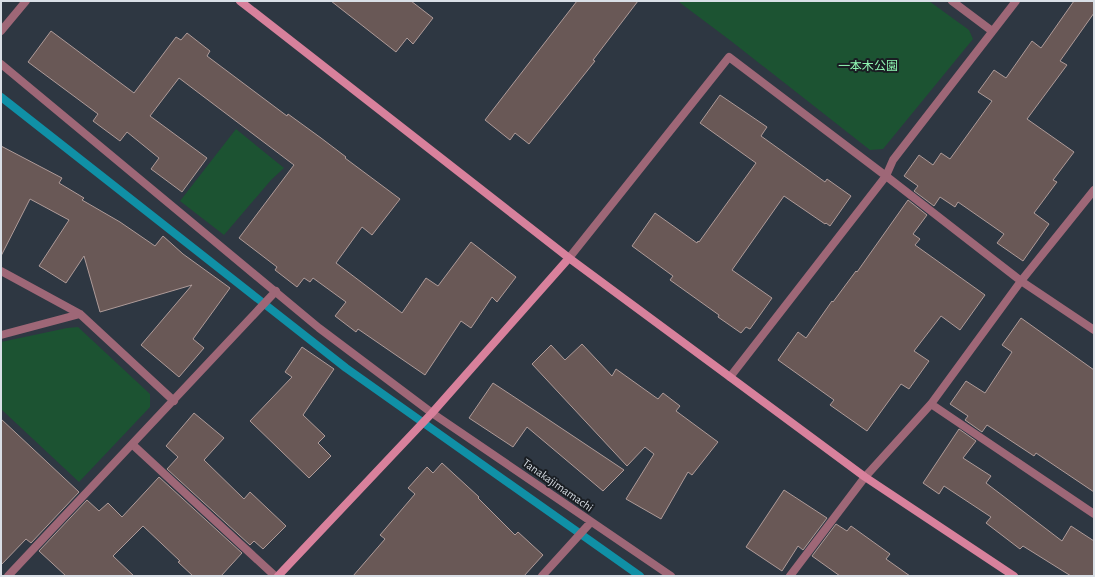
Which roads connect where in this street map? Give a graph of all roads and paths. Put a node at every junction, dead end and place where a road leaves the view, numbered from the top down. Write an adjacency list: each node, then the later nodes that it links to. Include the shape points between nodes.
1 (26, 1): 5 (street)
2 (240, 1): 10 (street)
3 (952, 1): 6 (street)
4 (1016, 1): 6 (street)
5 (1, 30)
6 (992, 31): 8 (street, via 893,160)
7 (1, 64): 13 (street, Tanakajimamachi)
8 (886, 176): 10 (street, via 728,57); 12 (street); 17 (street)
9 (1094, 190): 12 (street)
10 (569, 258): 17 (street); 20 (street)
11 (1, 271): 14 (street)
12 (1021, 282): 15 (street); 19 (street)
13 (276, 291): 18 (street); 20 (street, Tanakajimamachi, via 319,328)
14 (80, 314): 16 (street); 18 (street)
15 (1094, 330)
16 (1, 335)
17 (730, 377): 22 (street)
18 (174, 401): 21 (street)
19 (931, 404): 22 (street); 23 (street)
20 (432, 412): 24 (street, Tanakajimamachi); 27 (street)
21 (133, 445): 25 (street); 26 (street)
22 (865, 477): 30 (street); 31 (street)
23 (1094, 514)
24 (591, 522): 28 (street); 29 (street, Tanakajimamachi)
25 (8, 576)
26 (275, 576)
27 (278, 576)
28 (542, 576)
29 (671, 576)
30 (790, 576)
31 (1014, 576)

